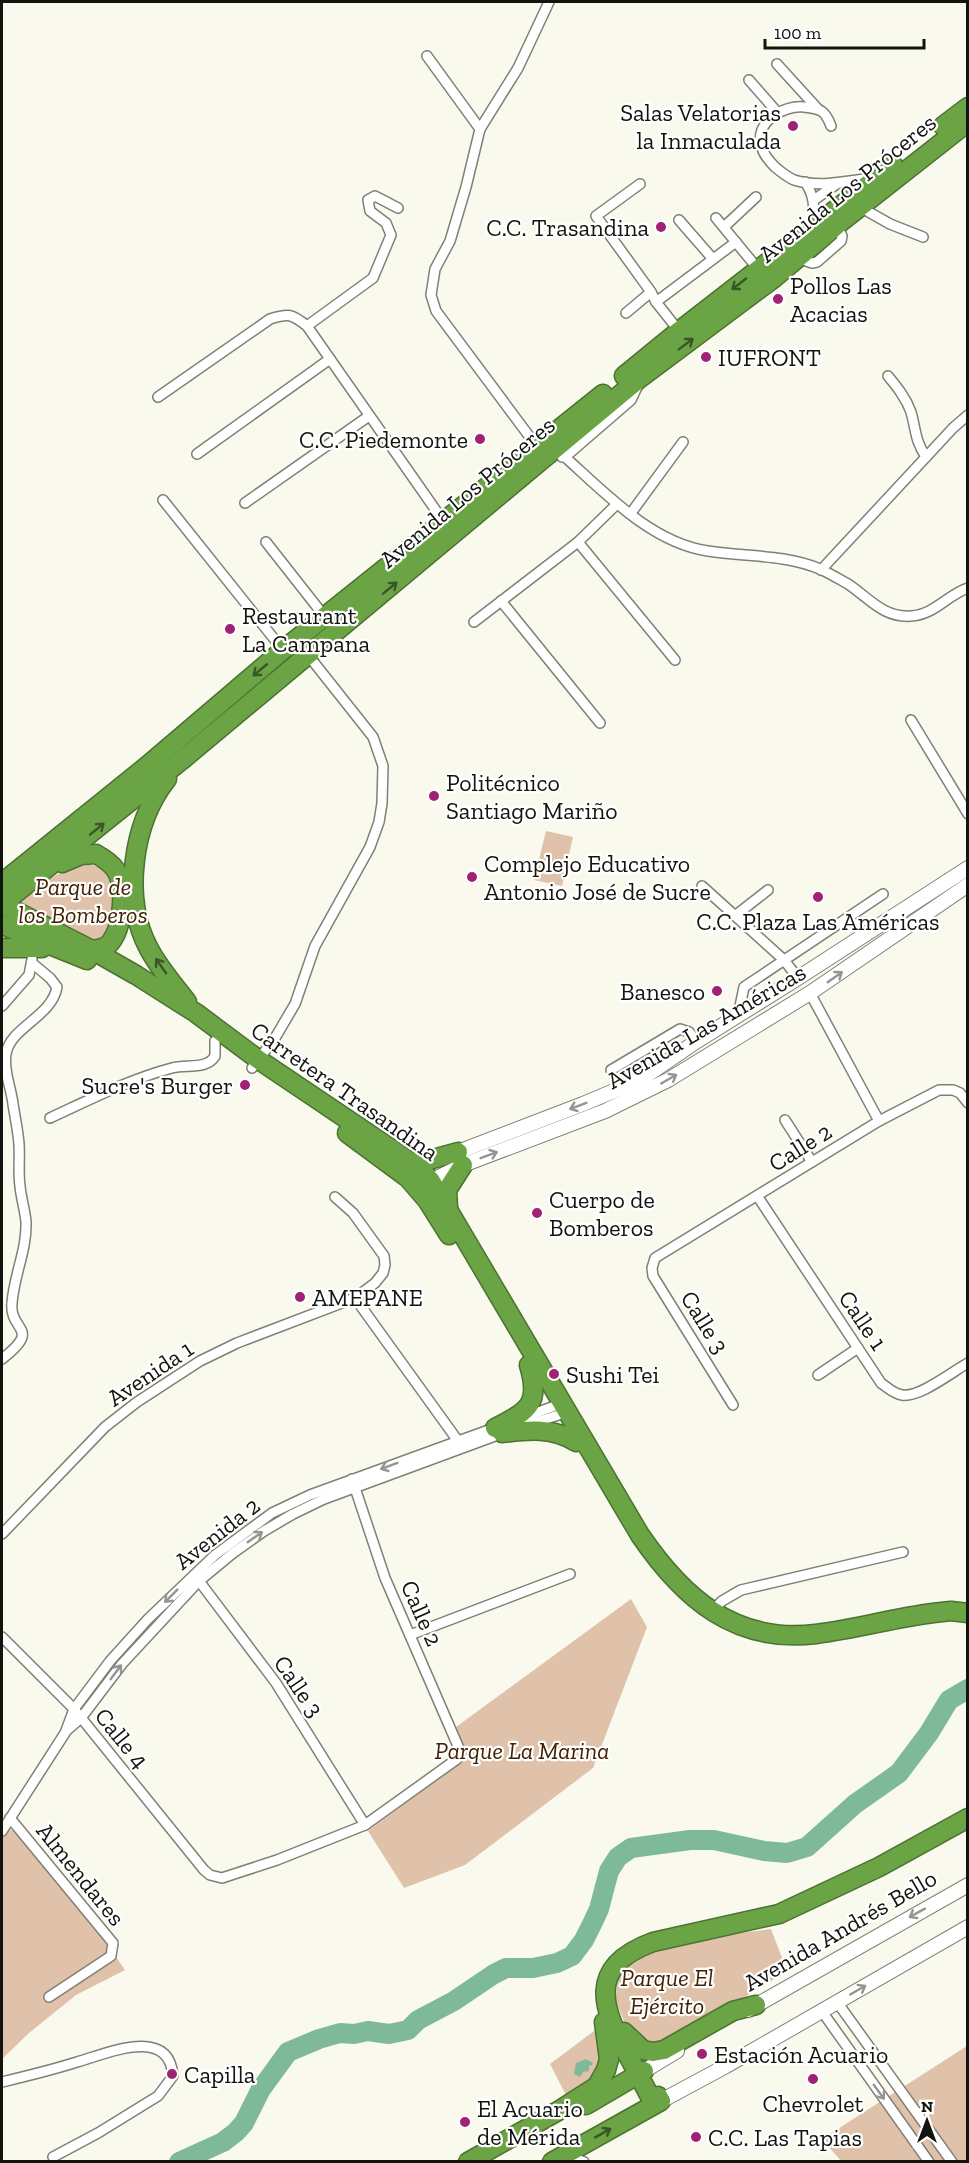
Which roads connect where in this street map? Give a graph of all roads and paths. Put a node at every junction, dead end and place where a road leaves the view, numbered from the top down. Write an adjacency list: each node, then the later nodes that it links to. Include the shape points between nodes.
1 (549, 2): 10 (street, via 518,68)
2 (427, 56): 10 (street)
3 (777, 64): 6 (street)
4 (749, 80): 7 (street)
5 (968, 107): 11 (highway, Avenida Los Próceres)
6 (817, 108): 7 (street, via 796,107); 9 (street, via 826,114)
7 (777, 112): 13 (street, via 763,130 761,147 781,172)
8 (968, 122): 17 (highway, Avenida Los Próceres)
9 (831, 126)
10 (480, 129): 39 (street, via 450,241 435,269 430,295 436,311)
11 (877, 177): 12 (street); 21 (highway, Avenida Los Próceres)
12 (840, 182): 13 (street); 16 (street)
13 (805, 183): 16 (street)
14 (640, 184): 27 (street, via 596,216)
15 (756, 197): 22 (street)
16 (814, 200): 21 (street)
17 (860, 207): 23 (street); 34 (highway, Avenida Los Próceres, one-way to 17)
18 (398, 208): 30 (street, via 375,196 368,200 370,211 386,223 391,235 373,278)
19 (716, 218): 22 (street)
20 (679, 220): 25 (street)
21 (814, 225): 26 (highway, Avenida Los Próceres)
22 (724, 227): 24 (street)
23 (924, 237)
24 (736, 242): 25 (street); 26 (street)
25 (712, 258): 28 (street)
26 (758, 269): 31 (highway, Avenida Los Próceres, one-way to 31)
27 (651, 292): 28 (street); 29 (street)
28 (656, 302): 31 (street)
29 (626, 313)
30 (307, 326): 32 (street); 35 (street, via 293,315 270,319)
31 (679, 331): 39 (highway, Avenida Los Próceres)
32 (330, 359): 37 (street); 40 (street)
33 (888, 375): 42 (street, via 906,399 916,441)
34 (640, 378): 39 (highway, Avenida Los Próceres); 41 (street, via 631,400)
35 (158, 397)
36 (968, 415): 42 (street)
37 (369, 416): 44 (street); 47 (street)
38 (683, 442): 46 (street)
39 (542, 453): 41 (street); 47 (highway, Avenida Los Próceres); 56 (highway, Avenida Los Próceres, one-way to 39)
40 (197, 454)
41 (565, 457): 45 (street)
42 (926, 457): 50 (street)
43 (163, 500): 55 (street)
44 (245, 503)
45 (617, 504): 46 (street); 49 (street)
46 (631, 513): 50 (street, via 684,546 786,558)
47 (444, 522): 53 (highway, Avenida Los Próceres)
48 (266, 542): 53 (street)
49 (578, 542): 52 (street); 57 (street)
50 (821, 570): 51 (street, via 888,613 910,616 928,613)
51 (968, 588)
52 (501, 601): 54 (street); 59 (street)
53 (325, 617): 55 (highway, Avenida Los Próceres)
54 (474, 622)
55 (283, 650): 64 (highway, Avenida Los Próceres, one-way to 64)
56 (308, 655): 60 (highway, Avenida Los Próceres); 86 (street, via 373,737 383,766 382,803 370,848 315,946 296,1004)
57 (675, 660)
58 (911, 720): 61 (street)
59 (600, 723)
60 (183, 759): 63 (highway, Avenida Los Próceres, one-way to 60); 82 (highway, one-way to 60, via 149,948 138,918 133,866 150,807)
61 (968, 814)
62 (968, 868): 73 (street, Avenida Las Américas)
63 (44, 871): 69 (highway, Avenida Los Próceres); 75 (highway, via 81,855 96,854 115,869 122,885 122,911 110,943)
64 (2, 883)
65 (968, 885): 80 (street, Avenida Las Américas, one-way to 65)
66 (702, 886): 70 (street)
67 (768, 890): 70 (street)
68 (883, 894): 71 (street)
69 (2, 904): 75 (highway, Carretera Trasandina)
70 (736, 915): 78 (street)
71 (848, 918): 73 (street); 78 (street)
72 (2, 924): 76 (highway, Carretera Trasandina)
73 (865, 934): 79 (street, Avenida Las Américas)
74 (2, 948): 77 (highway)
75 (92, 950): 82 (highway, Carretera Trasandina)
76 (68, 951): 77 (highway); 84 (highway, Carretera Trasandina, via 140,987)
77 (32, 955): 81 (street, via 29,975); 101 (street, via 57,987 45,1009 18,1033 6,1053 26,1221 12,1301 12,1312 22,1335 15,1349)
78 (784, 960): 79 (street); 83 (street, via 744,987)
79 (798, 978): 83 (street, Avenida Las Américas)
80 (810, 993): 91 (street); 92 (street, Avenida Las Américas, one-way to 80, via 635,1097)
81 (2, 1006)
82 (196, 1013): 86 (highway, Carretera Trasandina)
83 (738, 1016): 85 (street, Avenida Las Américas)
84 (215, 1041): 86 (highway, Carretera Trasandina); 89 (street, via 215,1056 208,1064 158,1073)
85 (697, 1041): 87 (street, via 680,1029); 92 (street, Avenida Las Américas, one-way to 92, via 640,1080)
86 (256, 1064): 94 (highway, Carretera Trasandina)
87 (611, 1070)
88 (968, 1103): 91 (street, Calle 2, via 953,1090 939,1090)
89 (50, 1118)
90 (785, 1120): 93 (street)
91 (879, 1121): 93 (street, Calle 2)
92 (460, 1158): 94 (street, Avenida Las Américas); 94 (highway, via 429,1160); 97 (highway, via 447,1190)
93 (813, 1162): 96 (street, Calle 2)
94 (418, 1176): 97 (highway, Carretera Trasandina); 103 (highway, Carretera Trasandina, via 435,1212)
95 (335, 1197): 99 (street, Avenida 1, via 384,1256 383,1273)
96 (758, 1197): 98 (street, Calle 2); 100 (street, Calle 1)
97 (448, 1208): 106 (highway, Carretera Trasandina)
98 (655, 1258): 105 (street, Calle 3, via 653,1276)
99 (355, 1298): 108 (street); 111 (street, Avenida 1, via 237,1343 200,1361 137,1402 105,1427)
100 (858, 1348): 102 (street, Calle 1, via 881,1383 903,1396 916,1394); 104 (street)
101 (2, 1359)
102 (968, 1363)
103 (529, 1365): 106 (highway, Carretera Trasandina); 107 (highway, via 534,1389 529,1404)
104 (818, 1375)
105 (733, 1405)
106 (561, 1409): 107 (street); 109 (highway, Carretera Trasandina); 112 (highway, Carretera Trasandina)
107 (498, 1430): 108 (street); 109 (highway, via 540,1430); 110 (street)
108 (458, 1441): 110 (street, one-way to 110)
109 (576, 1442): 112 (highway, Carretera Trasandina)
110 (354, 1484): 115 (street, via 264,1531); 118 (street, Calle 2, via 385,1578)
111 (2, 1534)
112 (640, 1535): 116 (highway, Carretera Trasandina, via 664,1568)
113 (903, 1552): 116 (street, via 741,1590)
114 (570, 1574): 118 (street)
115 (196, 1577): 120 (street, Avenida 2, one-way to 120, via 148,1618); 121 (street, one-way to 115); 125 (street, Calle 3, via 276,1683)
116 (711, 1612): 117 (highway, Carretera Trasandina, via 732,1623 794,1635 933,1612)
117 (968, 1613)
118 (410, 1635): 125 (street, Calle 2, via 461,1753)
119 (2, 1637): 120 (street, Calle 4)
120 (74, 1708): 121 (street, Calle 4); 122 (street, Avenida 2)
121 (81, 1718): 122 (street); 125 (street, Calle 4, via 210,1875 222,1878)
122 (64, 1732): 123 (street, Avenida 2)
123 (10, 1818): 126 (street, Avenida 2); 130 (street, Almendares, via 113,1943 111,1956)
124 (968, 1818): 129 (highway, via 879,1867 779,1914 645,1946 620,1960)
125 (365, 1825)
126 (2, 1831)
127 (968, 1885): 132 (street, Avenida Andrés Bello, one-way to 132)
128 (968, 1927): 131 (street, one-way to 128)
129 (608, 1977): 134 (highway, via 612,2005); 137 (highway, via 605,1991 609,2017); 141 (highway, via 601,2001 609,2059 600,2082 558,2111)
130 (49, 1997)
131 (837, 2002): 133 (street); 135 (street)
132 (756, 2005): 134 (highway, via 734,2011 661,2052 643,2050); 137 (street, Avenida Andrés Bello)
133 (821, 2010): 136 (street); 139 (street)
134 (624, 2032): 137 (highway)
135 (881, 2062): 136 (street); 147 (street)
136 (865, 2072): 146 (street, one-way to 146)
137 (641, 2073): 139 (highway); 142 (highway, Avenida Andrés Bello)
138 (2, 2082): 140 (street, via 128,2047 155,2050 172,2064 173,2076 158,2096)
139 (658, 2103): 143 (highway, one-way to 139)
140 (53, 2157)
141 (468, 2162)
142 (488, 2162)
143 (552, 2162)
144 (565, 2162): 145 (street, via 574,2158)
145 (584, 2162)
146 (929, 2162)
147 (952, 2162)

